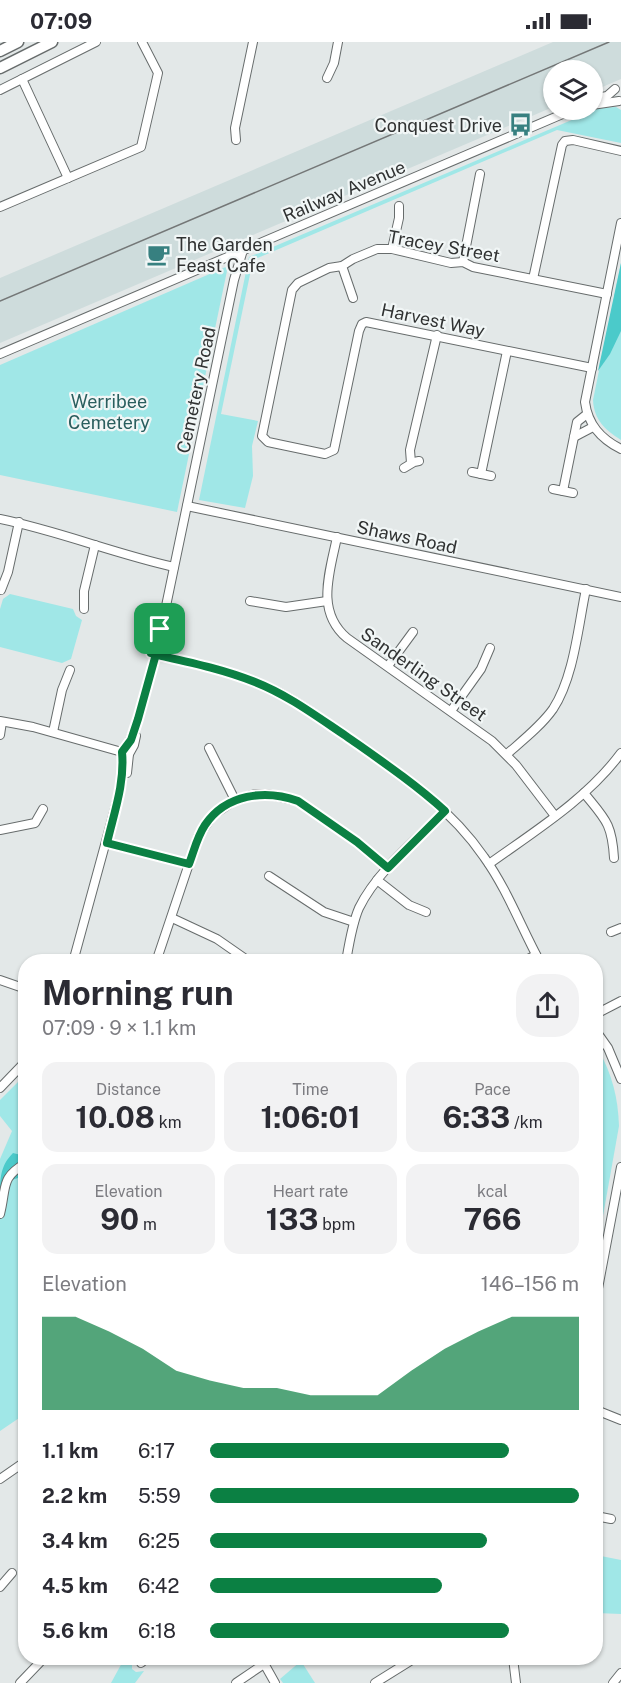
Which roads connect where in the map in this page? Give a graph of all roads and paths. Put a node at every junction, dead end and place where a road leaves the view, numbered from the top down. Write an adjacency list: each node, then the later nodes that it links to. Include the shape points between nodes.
1 (18, 42): 7 (highway)
2 (52, 42): 8 (highway)
3 (96, 42): 10 (street)
4 (142, 42): 20 (street, via 158,73 141,147)
5 (253, 42): 17 (street, via 235,128)
6 (338, 42): 9 (street)
7 (0, 51)
8 (0, 68)
9 (327, 78)
10 (22, 80): 12 (street); 20 (street)
11 (618, 87): 13 (street); 14 (street, via 616,97)
12 (0, 90)
13 (603, 97)
14 (620, 101): 15 (street)
15 (603, 103)
16 (548, 120): 26 (street, Railway Avenue)
17 (236, 140)
18 (621, 151): 29 (street, via 573,140 562,145)
19 (480, 174): 27 (street)
20 (68, 178): 22 (street)
21 (399, 206): 25 (street)
22 (0, 207)
23 (621, 223): 24 (street)
24 (620, 234): 30 (street)
25 (392, 249): 27 (street, Tracey Street, via 451,263); 28 (street, Tracey Street, via 377,249)
26 (238, 252): 34 (street, Railway Avenue); 48 (street, Cemetery Road)
27 (463, 262): 29 (street, Tracey Street)
28 (342, 266): 31 (street); 39 (street, Tracey Street, via 328,268 292,290)
29 (533, 279): 30 (street, Tracey Street)
30 (607, 294): 35 (street)
31 (353, 298)
32 (437, 335): 33 (street, Harvest Way); 39 (street, Harvest Way, via 364,322 334,450 325,454); 41 (street, via 410,450)
33 (507, 351): 35 (street, Harvest Way); 43 (street)
34 (0, 354)
35 (592, 368): 36 (street, via 585,402)
36 (587, 414): 37 (street); 38 (street, via 578,420)
37 (593, 428): 38 (street); 40 (street)
38 (574, 437): 46 (street)
39 (263, 438)
40 (621, 449)
41 (412, 464)
42 (472, 472): 43 (street)
43 (481, 474): 44 (street)
44 (491, 476)
45 (553, 489): 46 (street)
46 (563, 491): 47 (street)
47 (573, 493)
48 (188, 506): 51 (street, Shaws Road); 53 (street, Cemetery Road)
49 (0, 519): 50 (street)
50 (19, 522): 52 (street); 55 (street)
51 (337, 537): 54 (street, Shaws Road); 58 (street, Sanderling Street)
52 (95, 545): 53 (street); 59 (street, via 84,591)
53 (174, 567): 62 (street, Cemetery Road)
54 (586, 589): 56 (street, Shaws Road); 72 (street, via 561,694 543,721)
55 (1, 590)
56 (621, 597)
57 (249, 601): 58 (street, via 286,608)
58 (327, 601): 63 (street, Sanderling Street, via 331,619 342,634)
59 (84, 609)
60 (412, 632): 63 (street)
61 (490, 648): 65 (street, via 481,669)
62 (153, 654): 70 (street, Cemetery Road, via 134,745); 76 (street, via 227,672 283,694 404,777)
63 (388, 666): 65 (street, Sanderling Street)
64 (70, 670): 67 (street)
65 (451, 711): 72 (street, Sanderling Street)
66 (1, 722): 67 (street); 68 (street)
67 (52, 732): 70 (street)
68 (0, 735)
69 (209, 748): 74 (street)
70 (126, 753): 79 (street, Cemetery Road, via 129,768)
71 (621, 753): 73 (street)
72 (507, 754): 77 (street, Sanderling Street)
73 (584, 793): 77 (street); 80 (street, via 610,827)
74 (235, 800): 81 (street, via 213,815 198,837); 83 (street, via 267,794 298,801)
75 (43, 809): 78 (street, via 35,823)
76 (445, 811): 82 (street); 83 (street)
77 (555, 816): 82 (street)
78 (0, 830)
79 (107, 843): 81 (street); 91 (street, Cemetery Road)
80 (614, 858)
81 (189, 864): 87 (street)
82 (489, 864): 95 (street)
83 (388, 868): 85 (street)
84 (270, 876): 88 (street, via 324,912)
85 (377, 880): 86 (street, via 409,905); 88 (street)
86 (426, 912)
87 (171, 921): 92 (street); 93 (street, via 217,939)
88 (354, 922): 94 (street)
89 (621, 928): 90 (street)
90 (611, 932)
91 (74, 954)
92 (159, 954)
93 (239, 954)
94 (348, 954)
95 (536, 954)
96 (0, 980): 97 (street)
97 (18, 986)
98 (621, 1001): 99 (street)
99 (603, 1010)
100 (603, 1041): 102 (street)
101 (18, 1069): 103 (street)
102 (621, 1079)
103 (0, 1088)
104 (18, 1166): 106 (street, via 6,1177)
105 (621, 1167): 107 (street)
106 (0, 1214)
107 (603, 1262)
108 (603, 1413): 109 (street)
109 (621, 1420)
110 (18, 1467): 111 (street)
111 (0, 1479)
112 (603, 1517): 113 (street)
113 (611, 1519)
114 (12, 1573): 115 (street)
115 (0, 1587)
116 (37, 1665): 122 (street)
117 (258, 1665): 123 (street)
118 (265, 1665): 124 (street)
119 (404, 1665): 125 (street)
120 (514, 1665): 126 (street)
121 (621, 1673): 127 (street)
122 (20, 1683)
123 (236, 1683)
124 (275, 1683)
125 (375, 1683)
126 (516, 1683)
127 (613, 1683)

